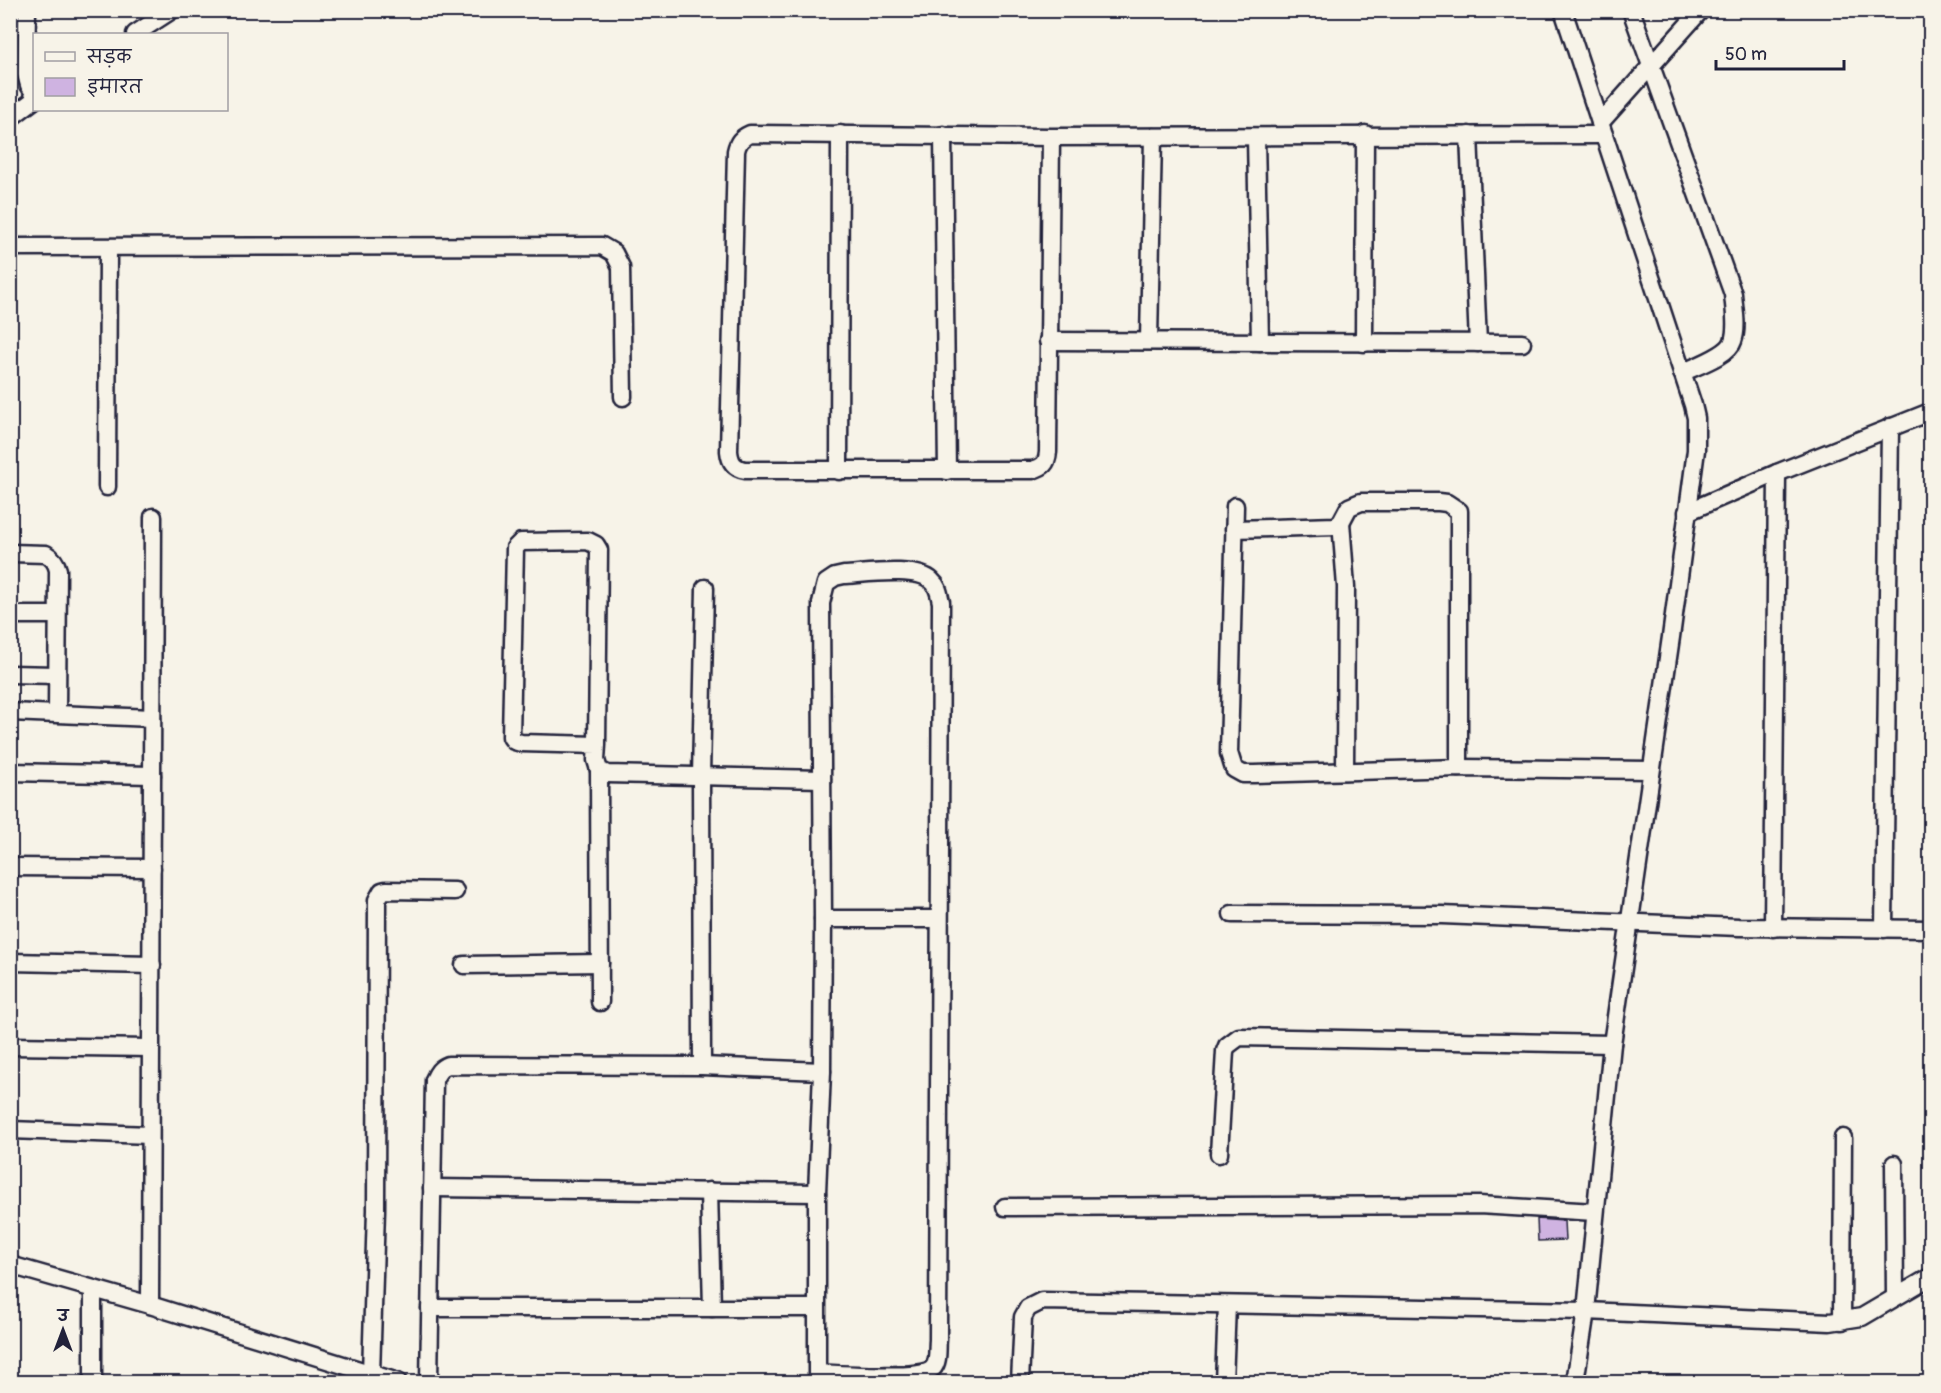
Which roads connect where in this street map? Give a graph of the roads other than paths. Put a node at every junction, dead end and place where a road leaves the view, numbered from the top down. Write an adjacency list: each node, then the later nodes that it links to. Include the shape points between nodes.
1 (27, 10): 8 (street, via 26,74)
2 (172, 10): 6 (street)
3 (1563, 10): 11 (street)
4 (1631, 10): 7 (street)
5 (1701, 10): 7 (street)
6 (137, 33)
7 (1651, 66): 11 (street); 27 (street, via 1733,294 1731,347)
8 (33, 91)
9 (33, 101): 10 (street)
10 (10, 118)
11 (1602, 129): 15 (street); 27 (street)
12 (840, 134): 14 (street); 31 (street); 31 (street, via 750,134 738,142 729,451 732,464 739,469)
13 (1365, 134): 15 (street); 18 (street); 24 (street)
14 (944, 135): 16 (street); 32 (street)
15 (1469, 135): 25 (street)
16 (1051, 136): 17 (street); 21 (street)
17 (1153, 136): 18 (street); 22 (street)
18 (1256, 136): 23 (street)
19 (10, 247): 20 (street)
20 (108, 248): 28 (street, via 602,246 614,253 621,267); 34 (street)
21 (1048, 341): 22 (street); 32 (street, via 1048,452 1042,467)
22 (1149, 341): 23 (street)
23 (1260, 342): 24 (street)
24 (1364, 343): 25 (street)
25 (1478, 343): 26 (street)
26 (1522, 344)
27 (1682, 373): 36 (street, via 1697,431)
28 (623, 398)
29 (1930, 412): 30 (street)
30 (1890, 427): 33 (street); 66 (street)
31 (839, 471): 32 (street)
32 (947, 471)
33 (1777, 473): 36 (street); 65 (street)
34 (107, 487)
35 (1235, 506): 39 (street)
36 (1687, 512): 52 (street)
37 (153, 517): 48 (street)
38 (1341, 522): 39 (street, via 1332,526); 50 (street, via 1349,507 1361,502 1439,502 1460,511); 53 (street, via 1346,587)
39 (1234, 528): 53 (street, via 1229,753 1234,769 1243,774)
40 (10, 553): 43 (street, via 46,554 54,560 58,570)
41 (705, 588): 56 (street)
42 (10, 615): 43 (street)
43 (57, 615): 45 (street)
44 (10, 674): 45 (street)
45 (56, 675): 47 (street)
46 (10, 712): 47 (street)
47 (57, 713): 48 (street)
48 (152, 718): 55 (street)
49 (597, 745): 49 (street, via 521,743 511,737 515,548 521,542 588,541 599,550); 51 (street)
50 (1459, 768): 52 (street); 53 (street)
51 (598, 770): 56 (street, via 607,774); 69 (street)
52 (1651, 770): 64 (street)
53 (1345, 771)
54 (10, 772): 55 (street)
55 (152, 775): 59 (street)
56 (700, 776): 57 (street); 76 (street)
57 (822, 779): 62 (street); 63 (street, via 821,603 826,583 844,575 909,572 932,580 939,590 940,602)
58 (10, 867): 59 (street)
59 (152, 868): 70 (street)
60 (455, 891): 99 (street, via 386,890 377,900)
61 (1232, 914): 64 (street, via 1442,915)
62 (823, 919): 63 (street); 77 (street)
63 (939, 919): 100 (street, via 936,1362 927,1372 910,1376)
64 (1628, 924): 65 (street); 73 (street)
65 (1773, 928): 66 (street)
66 (1884, 929): 67 (street)
67 (1930, 929)
68 (10, 962): 70 (street)
69 (600, 963): 71 (street); 72 (street)
70 (152, 965): 75 (street)
71 (464, 965)
72 (600, 1002)
73 (1612, 1044): 81 (street, via 1239,1037 1225,1051); 87 (street)
74 (10, 1046): 75 (street)
75 (151, 1048): 79 (street)
76 (702, 1066): 77 (street); 83 (street, via 442,1067 434,1080)
77 (822, 1071): 85 (street)
78 (10, 1130): 79 (street)
79 (150, 1135): 92 (street)
80 (1843, 1138): 98 (street)
81 (1219, 1154)
82 (1894, 1164): 91 (street)
83 (432, 1188): 84 (street); 94 (street)
84 (709, 1191): 85 (street); 95 (street)
85 (817, 1193): 96 (street)
86 (1005, 1207): 87 (street, via 1479,1205)
87 (1595, 1212): 97 (street)
88 (10, 1265): 90 (street)
89 (1930, 1277): 91 (street)
90 (93, 1290): 92 (street); 101 (street)
91 (1895, 1298): 98 (street, via 1862,1317)
92 (150, 1305): 99 (street)
93 (1227, 1305): 97 (street); 104 (street, via 1042,1301 1028,1308 1023,1317); 105 (street)
94 (430, 1308): 95 (street); 103 (street)
95 (711, 1308): 96 (street)
96 (816, 1308): 100 (street)
97 (1586, 1311): 98 (street); 106 (street)
98 (1842, 1321)
99 (371, 1374): 102 (street)
100 (817, 1378)
101 (93, 1383)
102 (398, 1383)
103 (429, 1383)
104 (1020, 1383)
105 (1224, 1383)
106 (1575, 1383)

